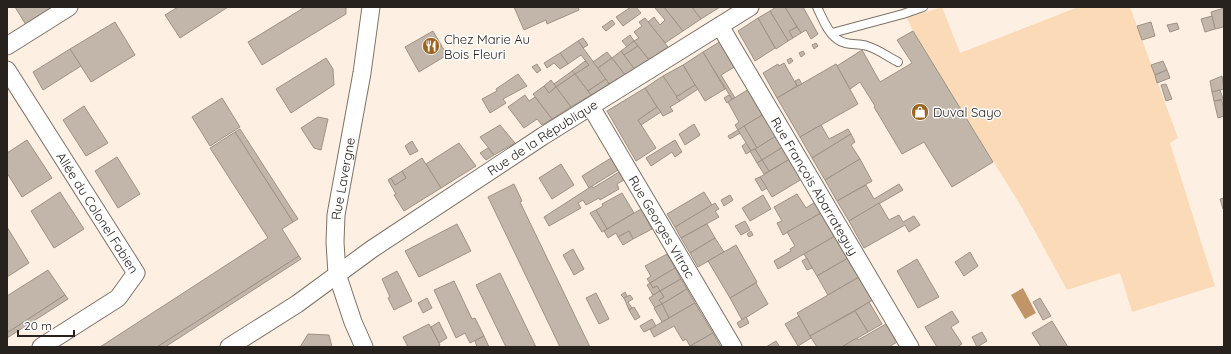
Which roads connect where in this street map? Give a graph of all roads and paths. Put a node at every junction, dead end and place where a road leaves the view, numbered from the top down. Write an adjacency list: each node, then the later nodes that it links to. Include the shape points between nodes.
1 (69, 7): 8 (street)
2 (371, 7): 12 (street, Rue Lavergne, via 362,73 336,215)
3 (750, 7): 6 (street, Rue de la République)
4 (817, 7): 7 (lane)
5 (923, 7): 7 (lane)
6 (720, 26): 11 (street, Rue de la République); 17 (street, Rue François Abarrateguy)
7 (832, 33): 9 (lane, via 837,40 870,46)
8 (9, 41)
9 (898, 62)
10 (7, 70): 13 (street, Allée du Colonel Fabien, via 136,273 118,298)
11 (591, 107): 12 (street, Rue de la République, via 543,136); 16 (street, Rue Georges Vitrac)
12 (337, 274): 14 (street, Rue de la République, via 297,304); 15 (street, Rue Lavergne)
13 (41, 347)
14 (229, 347)
15 (364, 347)
16 (733, 347)
17 (910, 347)

